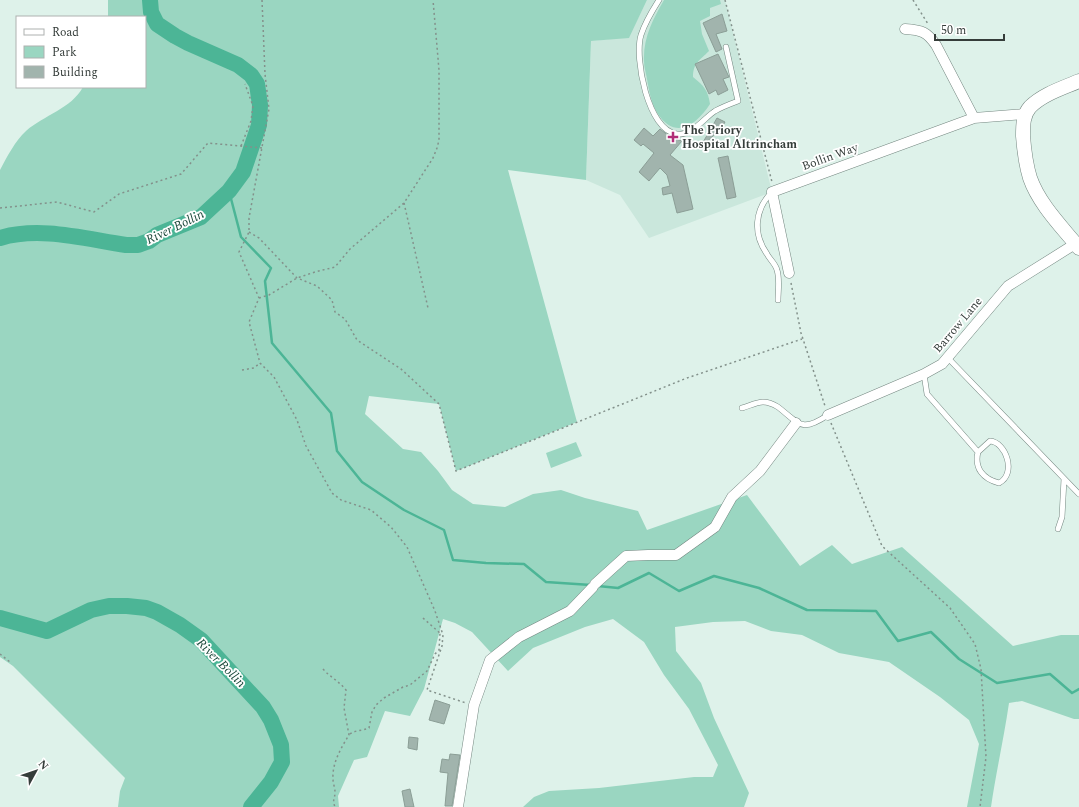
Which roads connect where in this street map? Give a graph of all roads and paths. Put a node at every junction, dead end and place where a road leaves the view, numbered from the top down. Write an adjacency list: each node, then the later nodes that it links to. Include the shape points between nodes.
1 (262, 0): 12 (path, via 269,109)
2 (433, 0): 14 (path, via 439,70 438,148)
3 (658, 0): 6 (lane, via 641,36 639,48 647,97 655,115 669,131 683,134 716,110 738,102)
4 (725, 0): 13 (path)
5 (905, 29): 10 (street, via 918,30 931,37)
6 (726, 47)
7 (1079, 81): 9 (street, via 1039,99)
8 (245, 84): 11 (path, via 253,106 251,122)
9 (1025, 114): 10 (street, Bollin Way); 17 (street, via 1024,149 1030,178 1041,200)
10 (974, 118): 13 (street, Bollin Way)
11 (240, 146): 12 (path); 15 (path, via 208,143 181,174 119,194 94,212 57,202)
12 (262, 148): 16 (path, via 249,218)
13 (773, 191): 18 (street); 21 (lane, via 762,205 757,226 762,245 777,268)
14 (404, 203): 19 (path, via 350,249 335,267); 22 (path)
15 (0, 208)
16 (249, 232): 19 (path, via 259,238); 20 (path, via 239,252)
17 (1077, 246): 24 (street, Barrow Lane, via 1008,286)
18 (789, 273): 23 (path)
19 (297, 278): 20 (path, via 269,295); 23 (path, via 317,286 332,300 335,312 345,319 357,340 402,369 439,404 456,471 687,378)
20 (259, 298): 25 (path, via 249,322)
21 (778, 300)
22 (428, 308)
23 (802, 339): 29 (path)
24 (948, 358): 27 (street, Barrow Lane); 32 (lane)
25 (260, 362): 26 (path, via 254,368); 37 (path, via 274,377 332,494 341,500 372,510 391,527 407,547 435,611)
26 (242, 370)
27 (924, 374): 29 (street, Barrow Lane); 31 (lane, via 927,394)
28 (742, 408): 30 (lane, via 764,402 772,404)
29 (828, 415): 30 (lane, via 818,422 802,426); 45 (path, via 882,546 950,608 974,644 982,676 986,757)
30 (796, 423): 41 (street, via 760,471 732,497 715,527 676,556 626,556 570,611 518,637 490,660)
31 (978, 452): 31 (lane, via 990,440 998,444 1009,467 1004,481 991,481 984,475 977,465)
32 (1064, 479): 33 (lane); 34 (lane, via 1062,517)
33 (1079, 494)
34 (1058, 529)
35 (423, 618): 36 (path)
36 (440, 633): 37 (path); 42 (path, via 439,650 427,671 410,685 390,694 376,705 369,728)
37 (442, 635): 41 (path, via 442,646 427,690)
38 (0, 654): 39 (path)
39 (10, 662)
40 (323, 669): 42 (path, via 346,690 344,708)
41 (474, 705): 44 (street)
42 (349, 735): 43 (path, via 336,761 333,778)
43 (335, 807)
44 (458, 807)
45 (980, 807)

